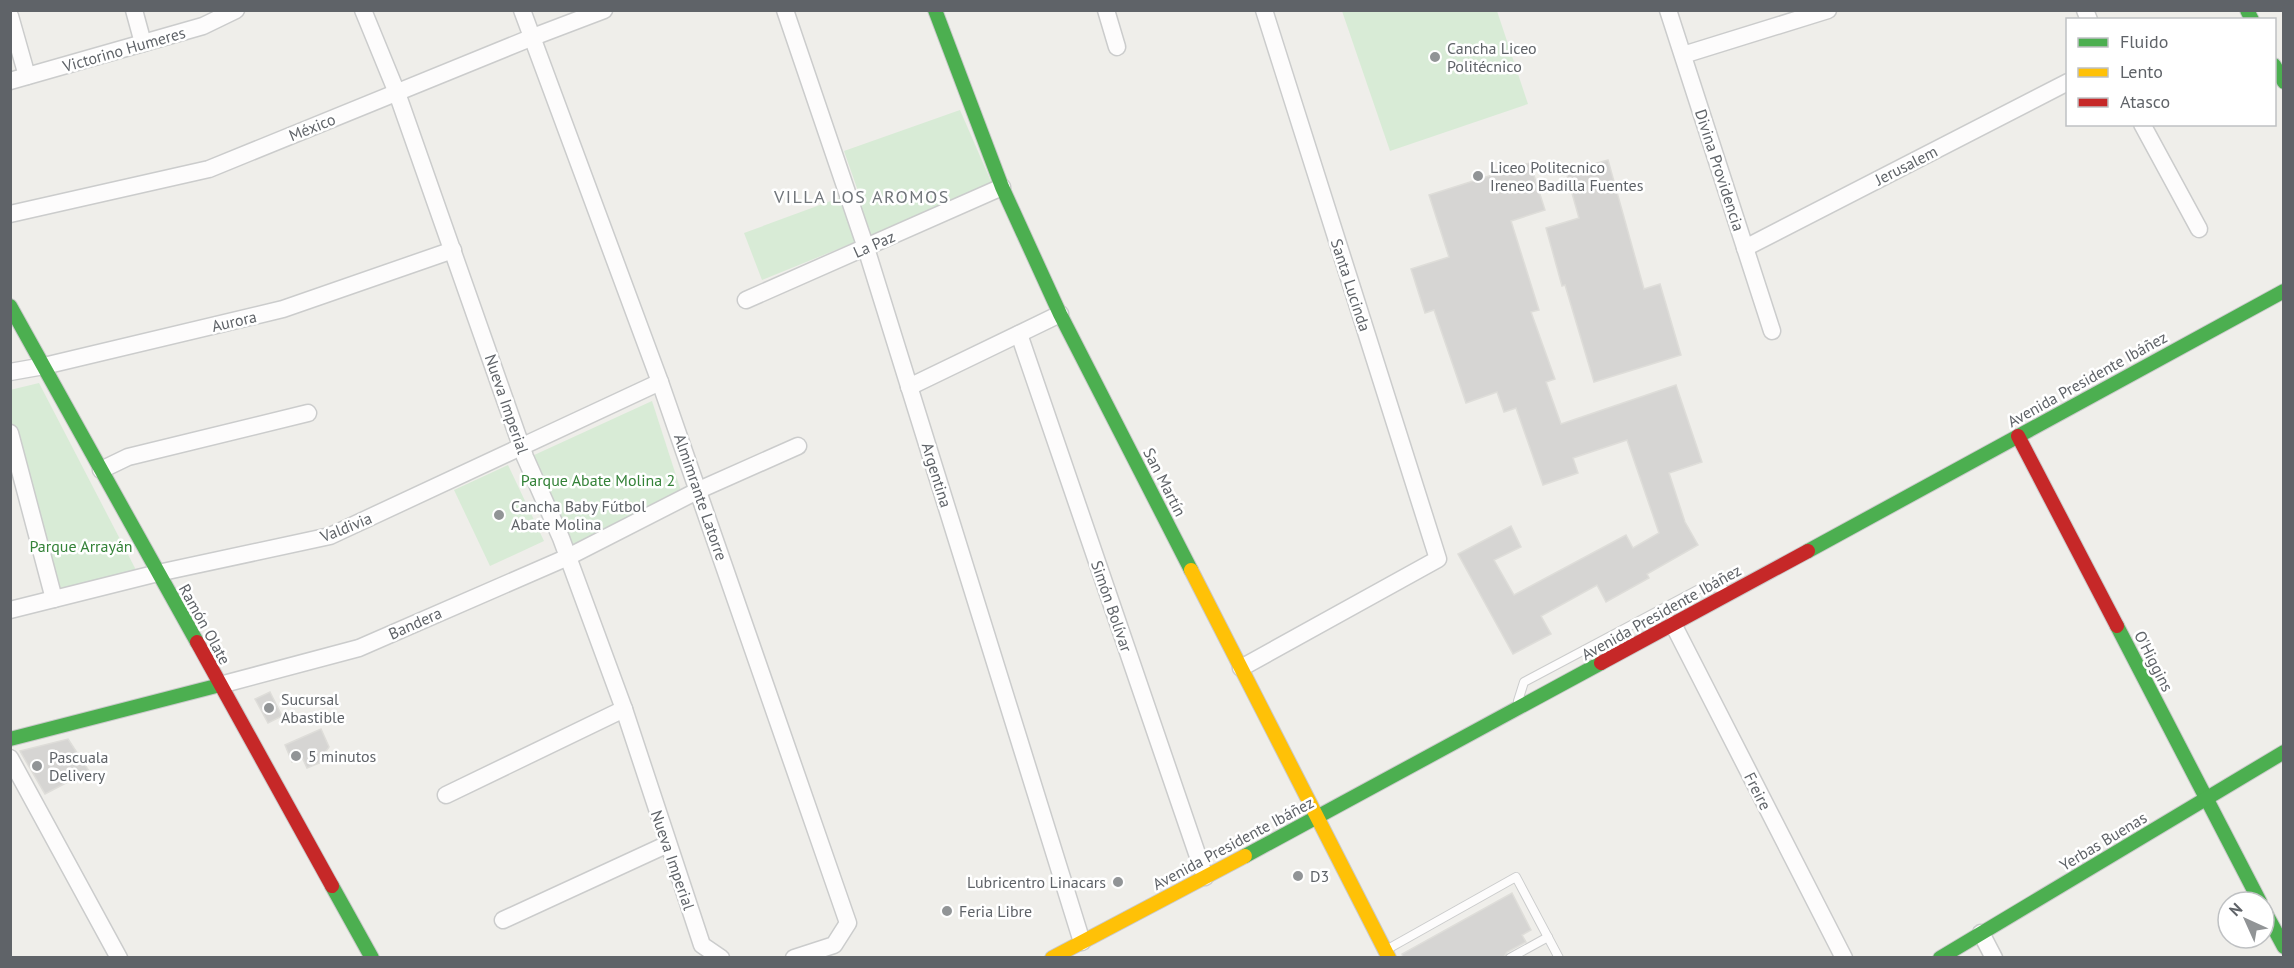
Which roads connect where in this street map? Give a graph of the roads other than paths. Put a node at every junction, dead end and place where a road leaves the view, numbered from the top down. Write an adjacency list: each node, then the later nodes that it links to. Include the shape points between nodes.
1 (134, 10): 14 (street)
2 (236, 10): 14 (street, Victorino Humeres, via 203,26)
3 (363, 10): 20 (street, Nueva Imperial)
4 (522, 10): 13 (street, Almimrante Latorre)
5 (604, 10): 13 (street, México)
6 (785, 10): 25 (street, Argentina)
7 (935, 10): 22 (street, San Martín)
8 (1106, 10): 15 (street)
9 (1264, 10): 51 (street, Santa Lucinda, via 1438,559)
10 (1668, 10): 16 (street, Divina Providencia)
11 (1828, 10): 16 (street)
12 (10, 16): 17 (street)
13 (533, 37): 20 (street, México); 36 (street, Almimrante Latorre)
14 (143, 43): 17 (street, Victorino Humeres)
15 (1117, 47)
16 (1683, 55): 26 (street, Divina Providencia)
17 (27, 76): 18 (street, Victorino Humeres)
18 (10, 81)
19 (2066, 83): 26 (street, Jerusalem)
20 (397, 93): 23 (street, México, via 209,169); 27 (street, Nueva Imperial)
21 (2143, 126): 24 (street)
22 (1002, 187): 25 (street, La Paz); 31 (street, San Martín)
23 (10, 214)
24 (2199, 229)
25 (866, 248): 29 (street, La Paz); 37 (street, Argentina)
26 (1745, 248): 32 (street, Divina Providencia)
27 (453, 250): 34 (street, Aurora, via 283,309); 41 (street, Nueva Imperial)
28 (2283, 291): 40 (street, Avenida Presidente Ibáñez)
29 (746, 300)
30 (10, 306): 34 (street, Ramón Olate)
31 (1060, 314): 33 (street); 51 (street, San Martín)
32 (1772, 330)
33 (1019, 334): 37 (street); 62 (street, Simón Bolívar)
34 (44, 366): 35 (street, Aurora); 43 (street, Ramón Olate)
35 (10, 372)
36 (660, 382): 41 (street, Valdivia); 44 (street, Almimrante Latorre)
37 (909, 387): 68 (street, Argentina)
38 (308, 413): 43 (street, via 128,457)
39 (10, 433): 48 (street)
40 (2018, 436): 47 (street, Avenida Presidente Ibáñez); 59 (street, O'Higgins)
41 (522, 446): 45 (street, Nueva Imperial); 46 (street, Valdivia, via 330,536)
42 (798, 446): 44 (street, Bandera)
43 (101, 470): 46 (street, Ramón Olate)
44 (699, 490): 45 (street, Bandera); 74 (street, Almimrante Latorre, via 848,923 834,945)
45 (568, 557): 52 (street, Bandera, via 360,648); 53 (street, Nueva Imperial)
46 (158, 573): 48 (street, Valdivia); 52 (street, Ramón Olate)
47 (1736, 590): 50 (street, Avenida Presidente Ibáñez); 54 (lane, via 1703,586 1524,682)
48 (54, 599): 49 (street, Valdivia)
49 (10, 610)
50 (1673, 624): 54 (street, Avenida Presidente Ibáñez); 78 (street, Freire)
51 (1241, 668): 60 (street, San Martín)
52 (220, 685): 55 (street, Bandera); 72 (street, Ramón Olate)
53 (624, 709): 58 (street); 61 (street, Nueva Imperial)
54 (1515, 710): 60 (street, Avenida Presidente Ibáñez)
55 (10, 739)
56 (2283, 752): 59 (street, Yerbas Buenas)
57 (10, 758): 71 (street)
58 (446, 795)
59 (2206, 798): 63 (street, O'Higgins); 65 (street, Yerbas Buenas)
60 (1317, 818): 62 (street, Avenida Presidente Ibáñez); 70 (street, San Martín)
61 (668, 844): 64 (street); 73 (street, Nueva Imperial, via 702,945)
62 (1205, 877): 68 (street, Avenida Presidente Ibáñez)
63 (2254, 890)
64 (503, 920)
65 (1981, 933): 79 (street, Yerbas Buenas); 80 (street)
66 (2276, 933): 69 (street)
67 (1548, 937): 70 (lane, via 1516,877); 76 (lane); 77 (lane)
68 (1082, 942): 75 (street, Avenida Presidente Ibáñez)
69 (2283, 947)
70 (1387, 954)
71 (119, 957)
72 (372, 957)
73 (721, 957)
74 (794, 957)
75 (1052, 957)
76 (1510, 957)
77 (1558, 957)
78 (1844, 957)
79 (1940, 957)
80 (1994, 957)

